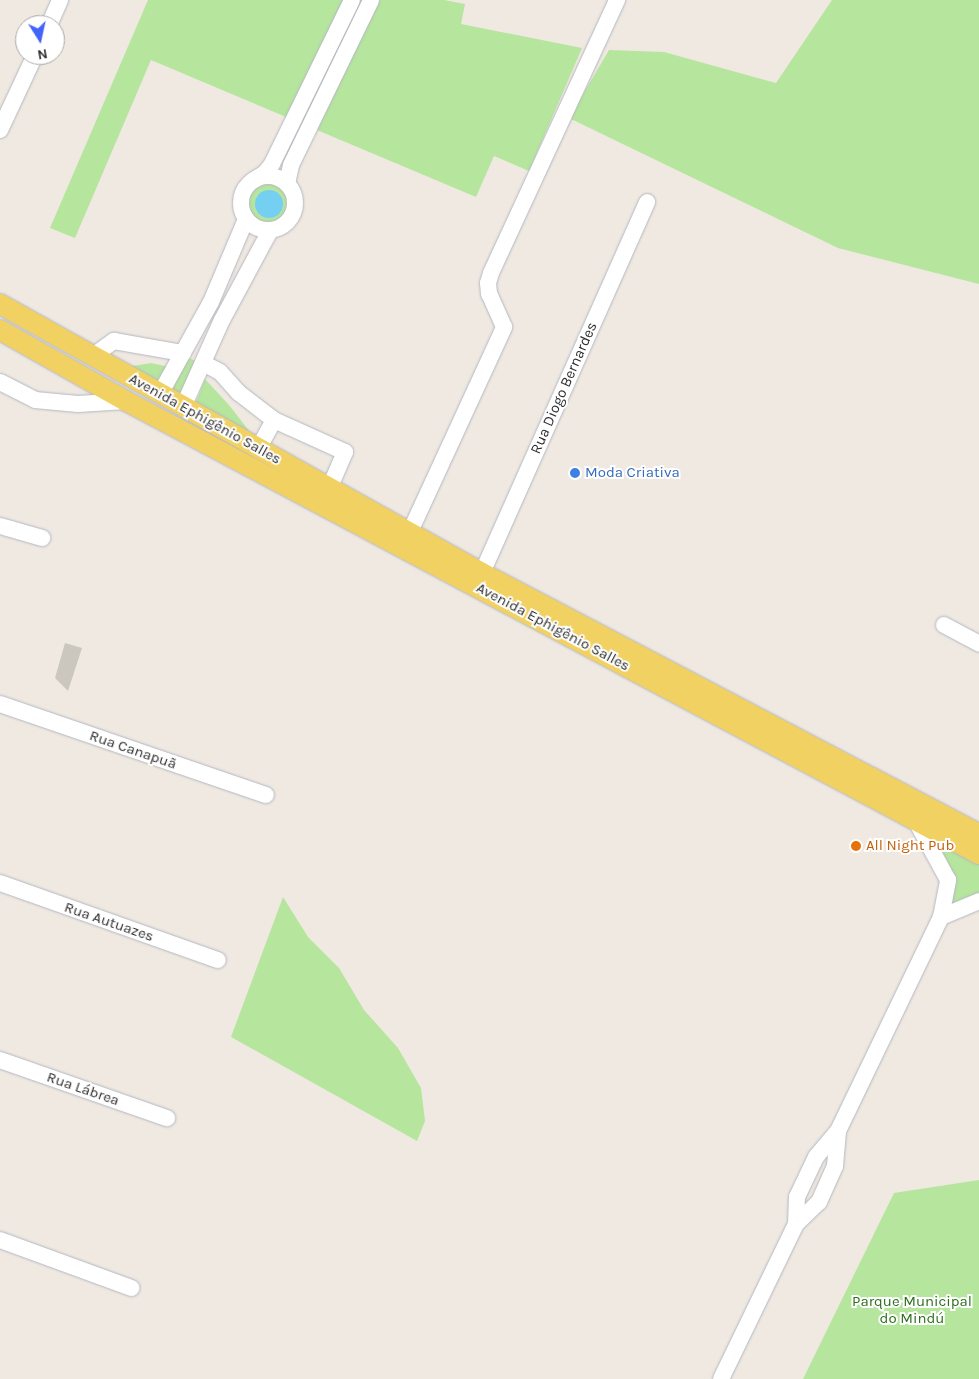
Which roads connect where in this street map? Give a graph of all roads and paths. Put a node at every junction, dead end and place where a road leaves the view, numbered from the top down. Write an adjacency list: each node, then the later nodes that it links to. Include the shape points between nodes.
1 (60, 0): 5 (street)
2 (352, 0): 8 (street, via 272,164)
3 (371, 0): 9 (street, via 291,165)
4 (617, 0): 26 (street, via 491,273 489,294 504,325)
5 (53, 15)
6 (30, 65): 7 (street)
7 (0, 130)
8 (254, 180): 9 (street, via 271,176); 11 (street, via 243,194 241,203)
9 (287, 184): 12 (street, via 295,197 294,213 284,226)
10 (647, 202): 28 (street, Rua Diogo Bernardes)
11 (246, 220): 12 (street, via 257,228); 15 (street, via 211,302)
12 (270, 231): 17 (street)
13 (0, 304): 16 (main road, Avenida Ephigênio Salles)
14 (0, 330): 20 (main road, Avenida Ephigênio Salles)
15 (183, 353): 16 (street, via 114,341); 19 (street)
16 (92, 356): 19 (main road, Avenida Ephigênio Salles)
17 (203, 363): 21 (street); 22 (street, via 220,372 239,394)
18 (0, 382): 20 (street, Avenida Ephigênio Salles, via 35,400 78,404)
19 (160, 394): 21 (main road, Avenida Ephigênio Salles)
20 (126, 401): 33 (main road, Avenida Ephigênio Salles)
21 (183, 407): 23 (main road, Avenida Ephigênio Salles)
22 (274, 420): 23 (street); 24 (street, via 344,452)
23 (258, 449): 24 (main road, Avenida Ephigênio Salles)
24 (329, 489): 26 (main road, Avenida Ephigênio Salles)
25 (0, 526): 27 (street)
26 (409, 534): 28 (main road, Avenida Ephigênio Salles)
27 (42, 538)
28 (482, 573): 34 (main road, Avenida Ephigênio Salles)
29 (944, 625): 30 (street)
30 (979, 644)
31 (0, 704): 32 (street, Rua Canapuã)
32 (266, 795)
33 (916, 820): 35 (main road, Avenida Ephigênio Salles); 38 (street, via 948,880)
34 (979, 834)
35 (979, 854)
36 (0, 883): 39 (street, Rua Autuazes)
37 (979, 901): 38 (street)
38 (941, 917): 42 (street)
39 (218, 960)
40 (0, 1060): 41 (street, Rua Lábrea)
41 (166, 1118)
42 (838, 1131): 43 (street, via 816,1157 797,1197); 43 (street, via 835,1166 819,1202)
43 (796, 1224): 46 (street)
44 (0, 1240): 45 (street)
45 (131, 1288)
46 (721, 1379)

